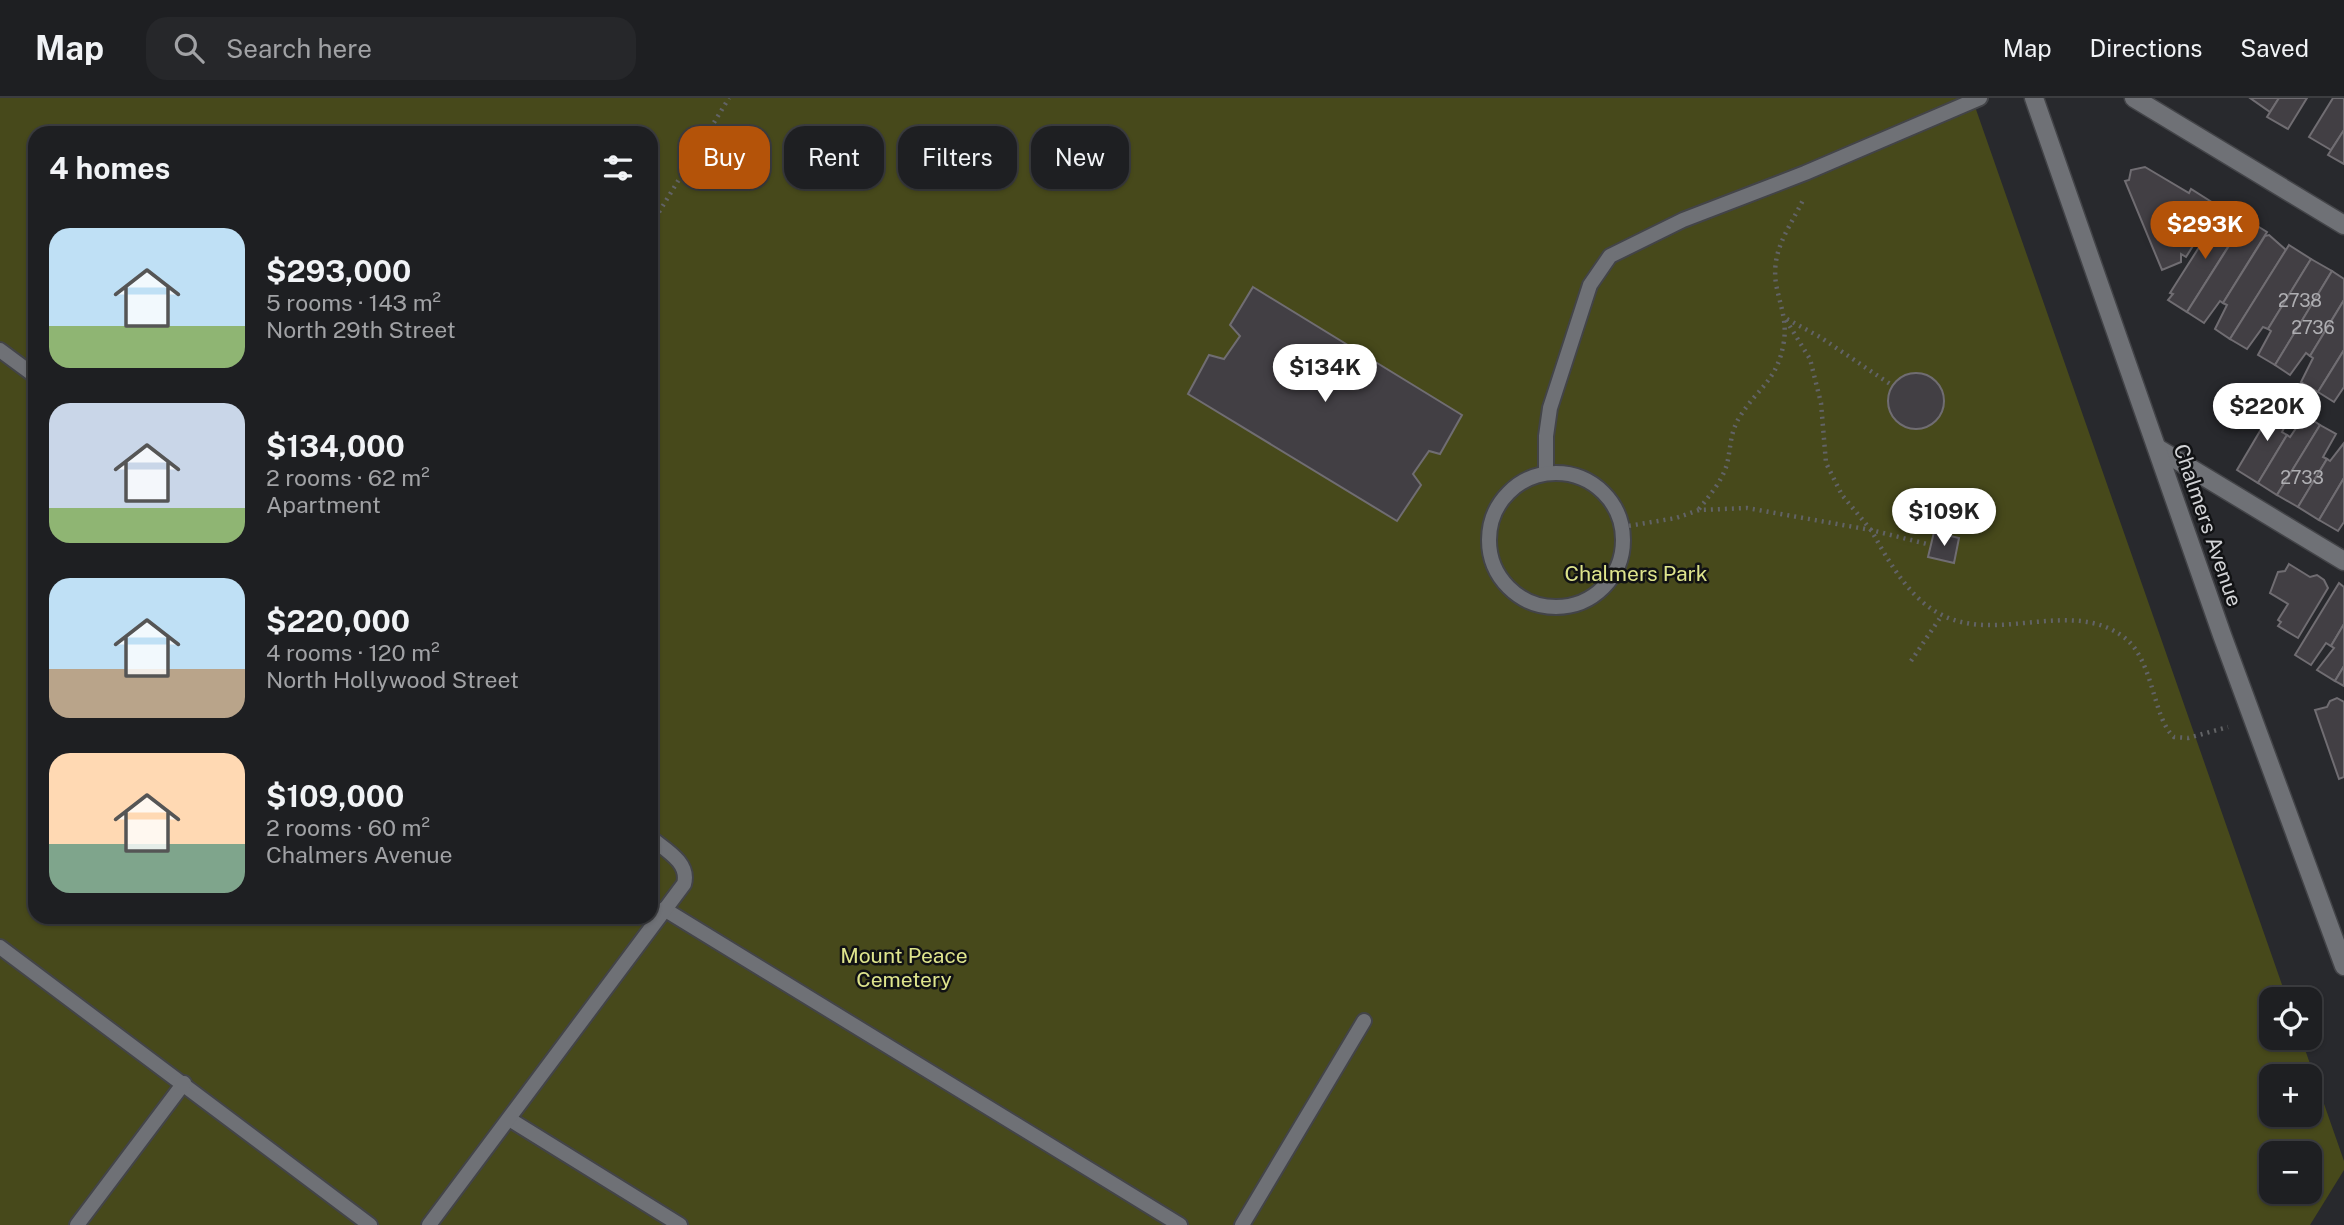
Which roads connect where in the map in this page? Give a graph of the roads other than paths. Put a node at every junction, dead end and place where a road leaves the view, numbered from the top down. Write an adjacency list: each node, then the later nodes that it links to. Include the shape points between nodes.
1 (1980, 98): 8 (lane, via 1683,220 1610,256 1590,285 1550,408)
2 (2034, 98): 7 (street, Chalmers Avenue)
3 (2134, 98): 4 (street)
4 (2344, 225)
5 (0, 350): 6 (lane)
6 (28, 371)
7 (2157, 448): 9 (street); 15 (street, Chalmers Avenue)
8 (1546, 473): 8 (lane, via 1513,489 1492,520 1492,557 1499,575 1526,600 1543,606 1580,603 1610,580 1624,545 1622,527 1616,507 1603,491 1586,479)
9 (2344, 561)
10 (658, 844): 11 (lane, via 687,874)
11 (664, 909): 12 (lane); 23 (lane)
12 (658, 917)
13 (653, 924): 18 (lane)
14 (0, 947): 17 (lane)
15 (2344, 966)
16 (1364, 1021): 24 (lane)
17 (184, 1083): 19 (lane); 20 (lane)
18 (509, 1119): 21 (lane); 22 (lane)
19 (77, 1225)
20 (370, 1225)
21 (429, 1225)
22 (680, 1225)
23 (1180, 1225)
24 (1242, 1225)

